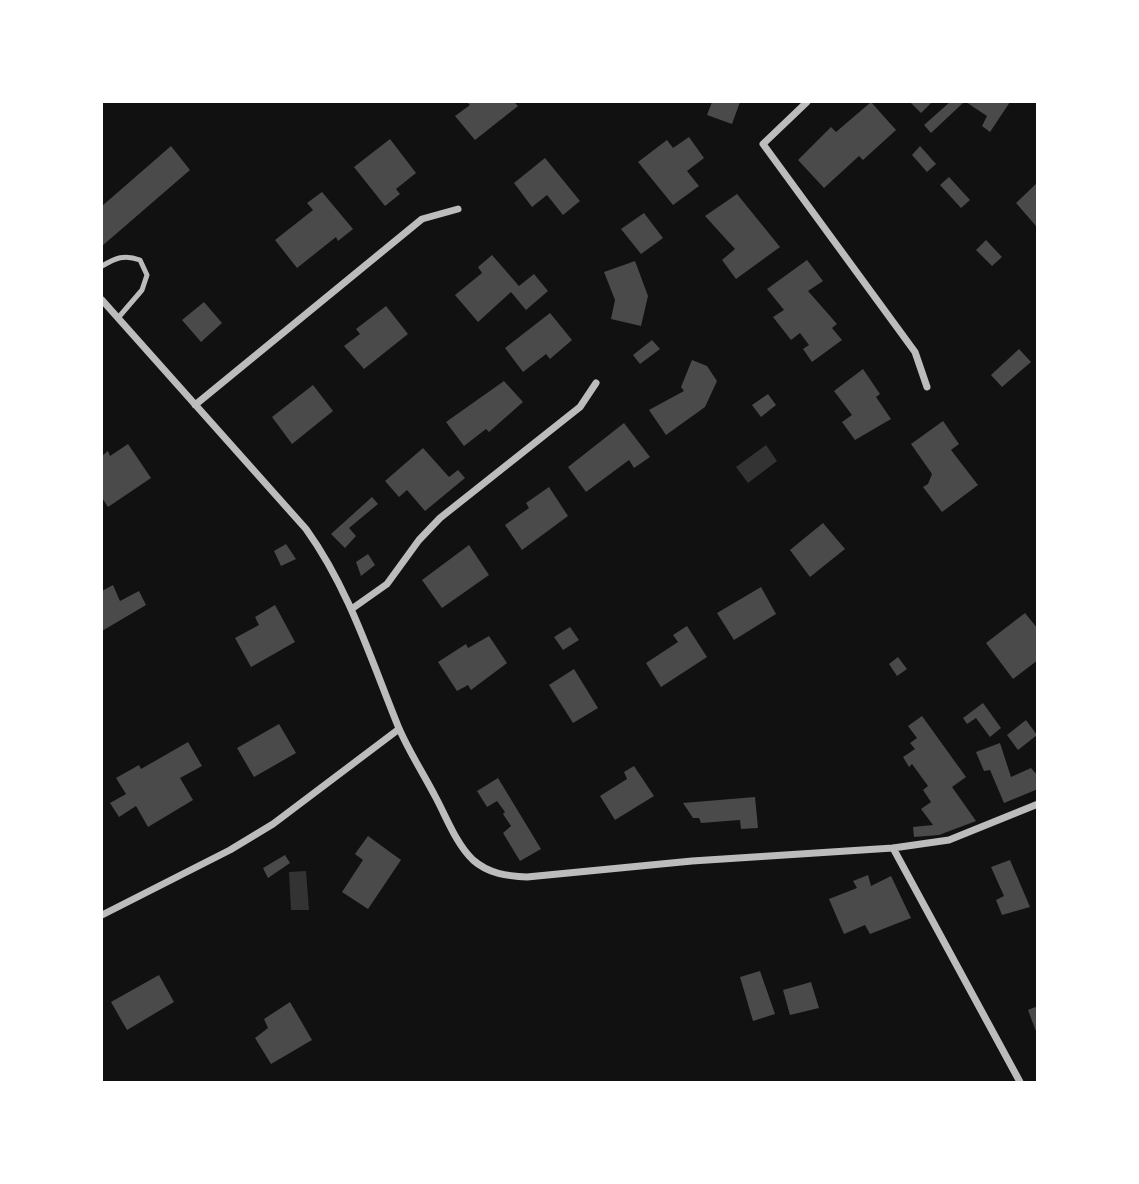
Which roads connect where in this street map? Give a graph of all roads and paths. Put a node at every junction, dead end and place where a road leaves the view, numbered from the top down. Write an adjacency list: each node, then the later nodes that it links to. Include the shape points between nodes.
1 (807, 102): 7 (street, via 763,144 915,352)
2 (458, 209): 8 (street, via 422,219)
3 (102, 266): 5 (lane, via 129,256 140,260 147,275 142,290)
4 (102, 300): 5 (street)
5 (118, 318): 8 (street)
6 (596, 383): 9 (street, via 580,407 435,523 387,584)
7 (927, 387)
8 (195, 405): 9 (street, via 306,529)
9 (353, 608): 10 (street)
10 (399, 729): 12 (street, via 458,840 487,870 505,876); 13 (street, via 273,824)
11 (1038, 804): 12 (street, via 949,840)
12 (893, 848): 14 (street)
13 (102, 915)
14 (1020, 1083)

